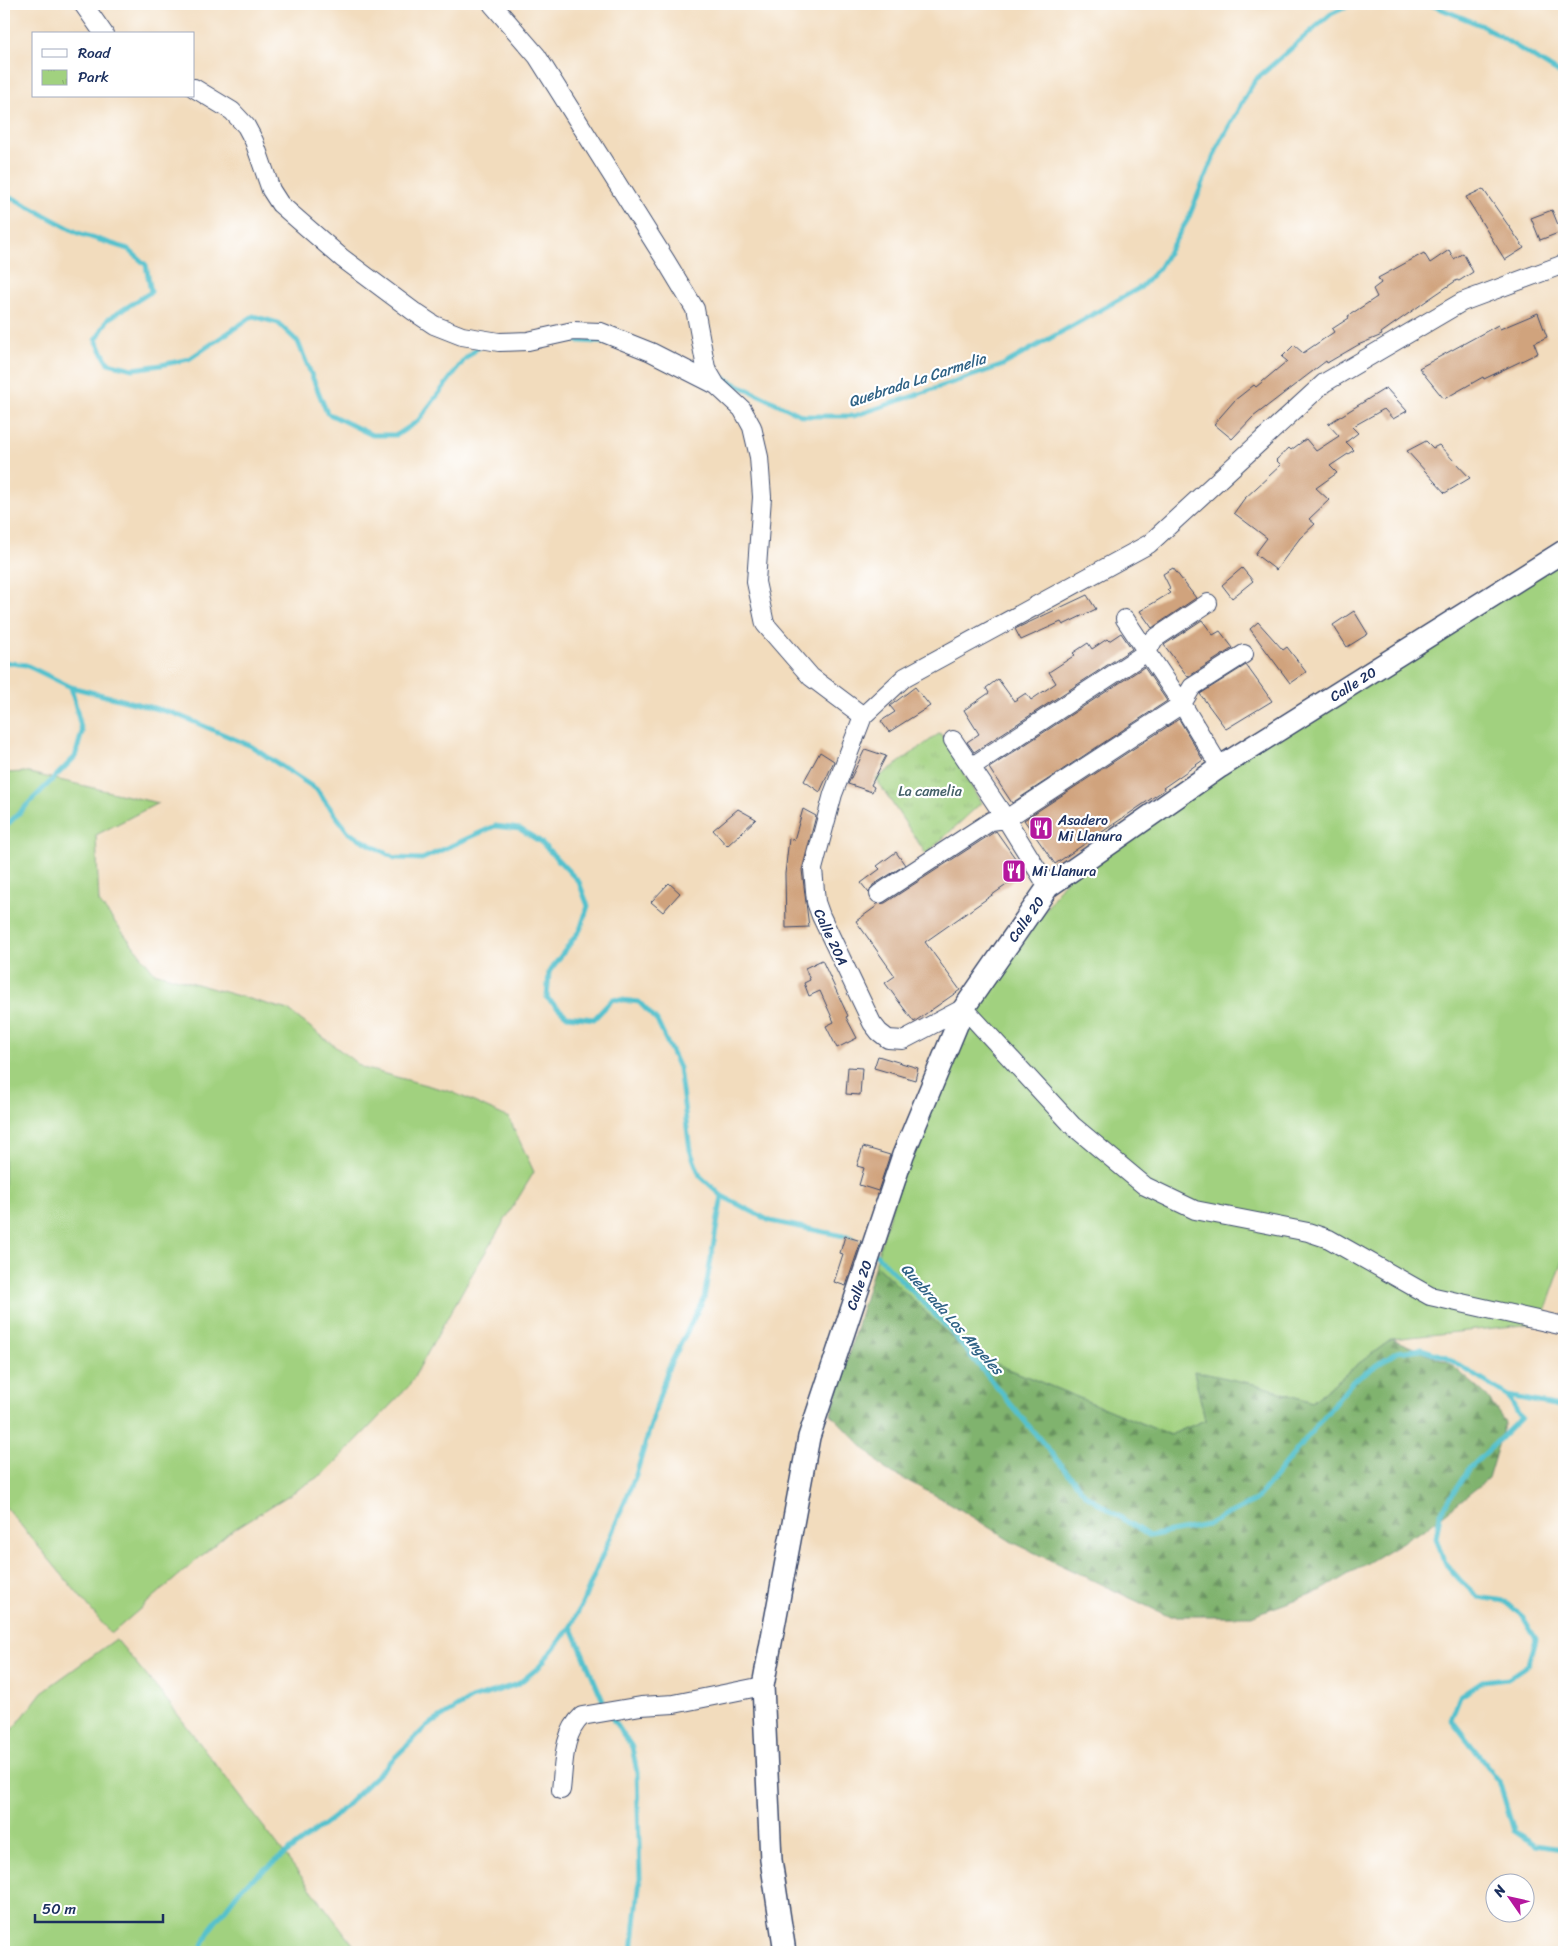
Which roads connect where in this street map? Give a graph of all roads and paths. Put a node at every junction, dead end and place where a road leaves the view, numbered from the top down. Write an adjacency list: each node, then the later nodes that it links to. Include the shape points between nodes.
1 (83, 4): 3 (street)
2 (492, 4): 6 (street, via 537,56 695,309 706,368)
3 (103, 32)
4 (195, 89): 6 (street, via 232,110 246,126 271,190 280,204 342,258 434,325 462,336 499,342 528,341 573,331 601,332 651,352)
5 (1564, 264): 13 (street, via 1462,302 1324,383 1149,544 905,678)
6 (716, 385): 13 (street, via 742,409 752,427 759,457 762,497 756,582 765,624 811,677)
7 (1564, 551): 16 (main road, Calle 20)
8 (1208, 603): 10 (street, via 1154,639)
9 (1125, 619): 10 (street)
10 (1147, 652): 12 (street); 15 (street)
11 (1244, 654): 12 (street, via 1192,687)
12 (1182, 704): 16 (street); 17 (street)
13 (863, 716): 20 (street, Calle 20A, via 833,794 813,869 816,902 872,1023 888,1039 903,1040)
14 (953, 740): 15 (street)
15 (971, 766): 17 (street)
16 (1220, 767): 18 (main road, Calle 20)
17 (1006, 818): 18 (street); 19 (street, via 991,821)
18 (1048, 887): 20 (main road, Calle 20)
19 (879, 894)
20 (964, 1008): 21 (street, via 1073,1126 1145,1186 1195,1210 1330,1239 1430,1296); 22 (main road, Calle 20, via 903,1155 808,1437)
21 (1564, 1326)
22 (763, 1686): 23 (street, via 674,1704 582,1716 568,1736); 24 (main road, Calle 20, via 771,1860)
23 (561, 1790)
24 (785, 1952)

